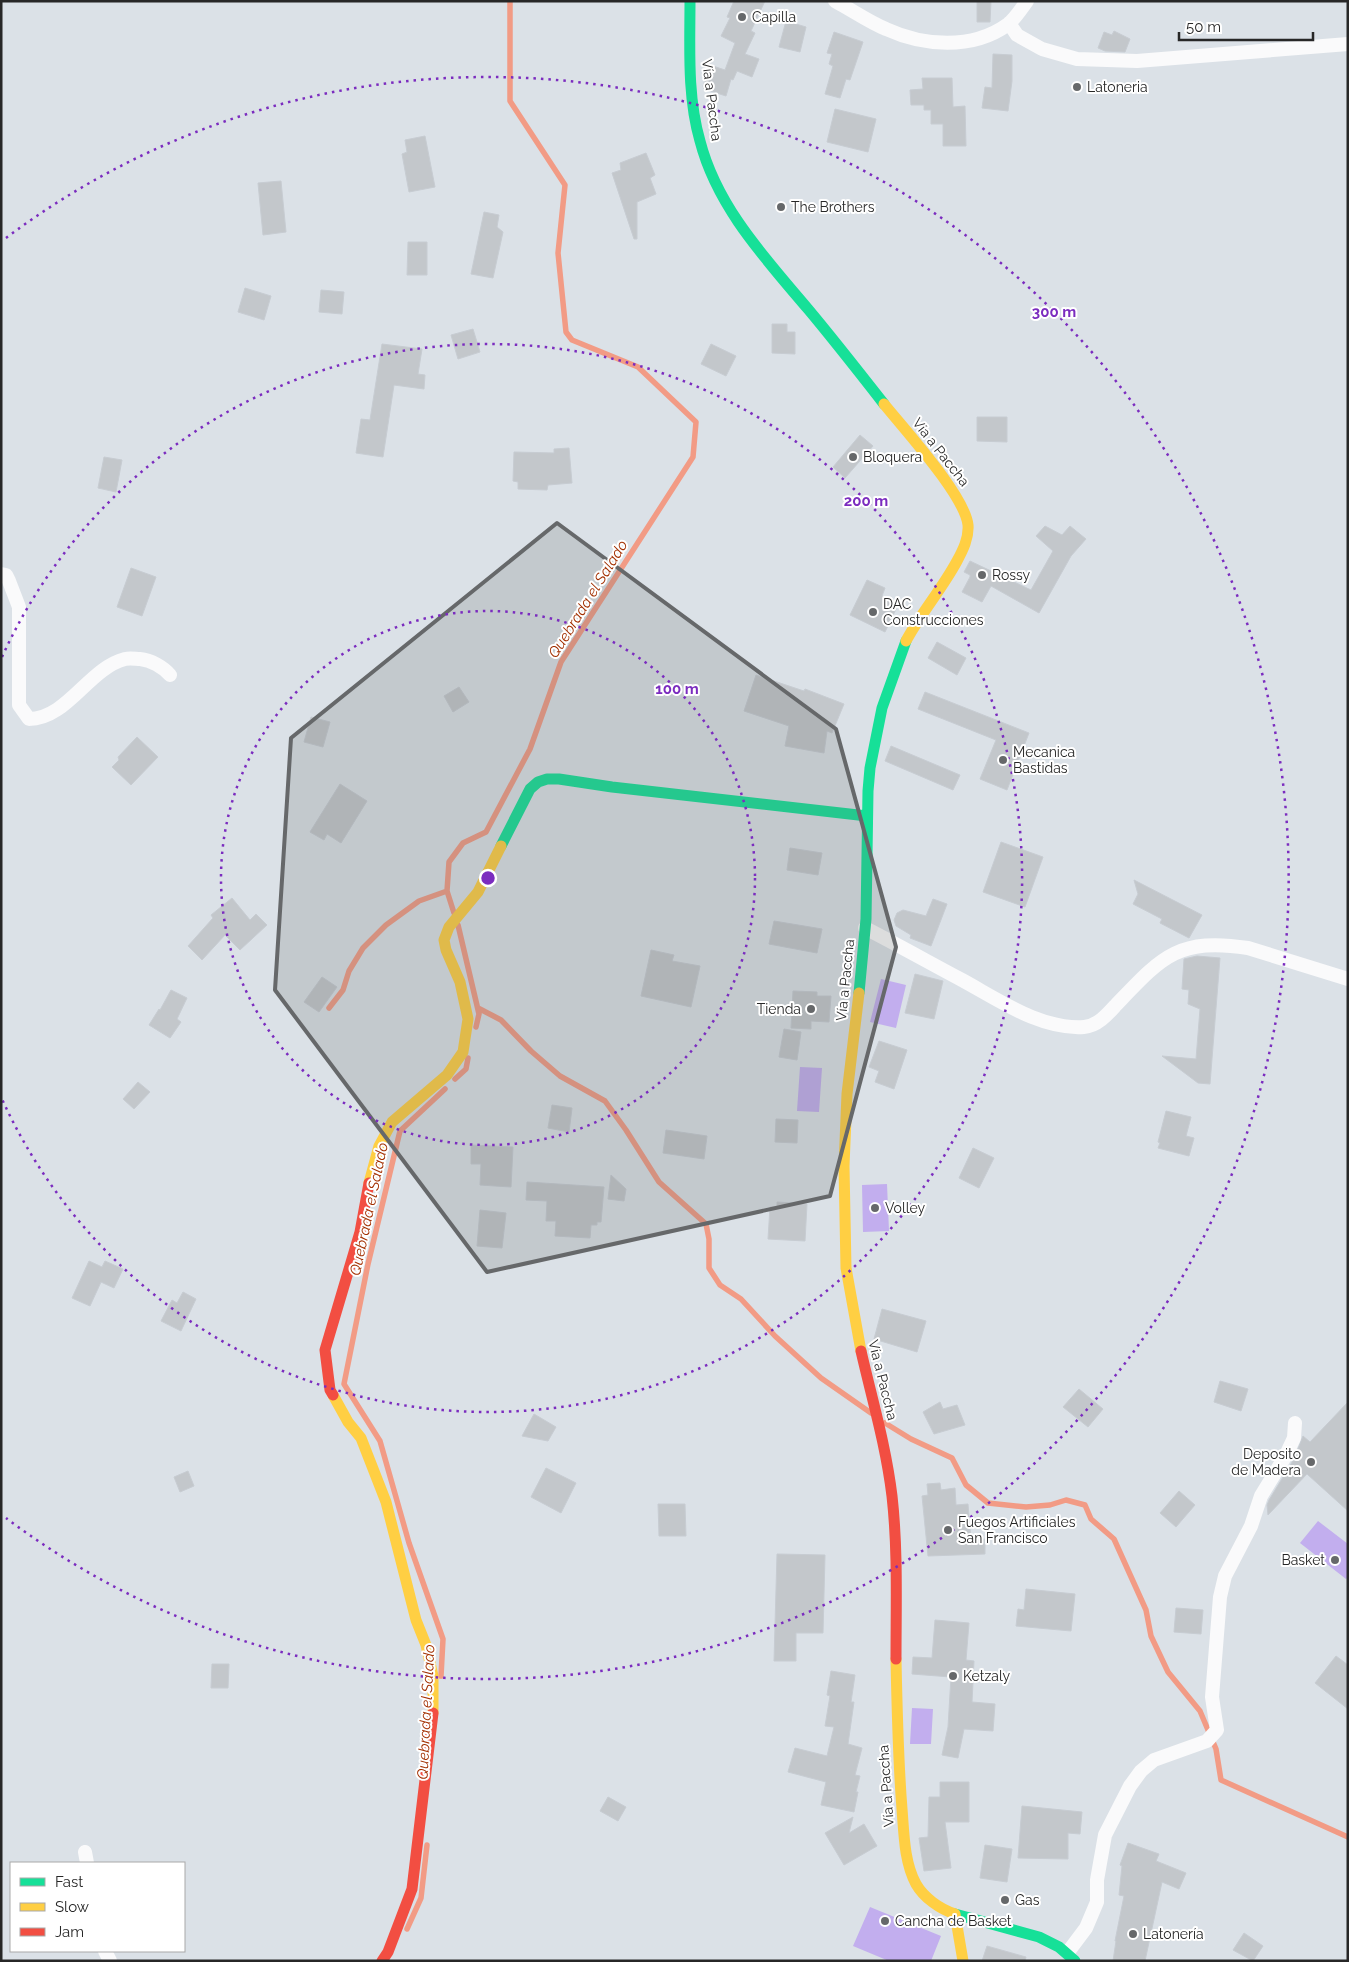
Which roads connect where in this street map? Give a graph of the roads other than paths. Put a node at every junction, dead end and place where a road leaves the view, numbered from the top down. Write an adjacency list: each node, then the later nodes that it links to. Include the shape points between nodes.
1 (690, 1): 8 (main road, Vía a Paccha, via 696,121 705,158 718,190 767,261 949,485 966,515 966,538 957,559 905,640 888,685 872,752)
2 (836, 1): 4 (street, via 884,29 911,39 937,43 989,36)
3 (1027, 1): 4 (street)
4 (1009, 24): 5 (street, via 1017,35 1042,49 1077,59 1137,61)
5 (1348, 44)
6 (1, 574): 7 (street, via 9,581 19,607 19,704 29,719 38,719 53,712 112,664 126,659 146,659)
7 (170, 675)
8 (867, 816): 9 (main road, Vía a Paccha); 14 (main road, via 547,779 530,789 478,892 450,927 444,940 460,982 468,1019 462,1052 447,1075 392,1122 379,1146 360,1232 325,1350 330,1390 361,1438 386,1502 434,1676 433,1717 412,1889)
9 (865, 928): 10 (street, via 1024,1014 1062,1027 1086,1027 1099,1021 1151,969 1182,949 1198,946 1248,948); 12 (main road, Vía a Paccha, via 844,1140 845,1256 858,1342 890,1483 897,1582 898,1746 903,1829 919,1889 929,1900)
10 (1348, 979)
11 (1295, 1423): 13 (street, via 1294,1438 1261,1496 1251,1526 1225,1576 1220,1597 1212,1697 1216,1730 1207,1742 1154,1760 1130,1786 1105,1835 1096,1902)
12 (956, 1914): 13 (main road, Vía a Paccha, via 1053,1943); 15 (main road)
13 (1071, 1956)
14 (382, 1961)
15 (963, 1961)

